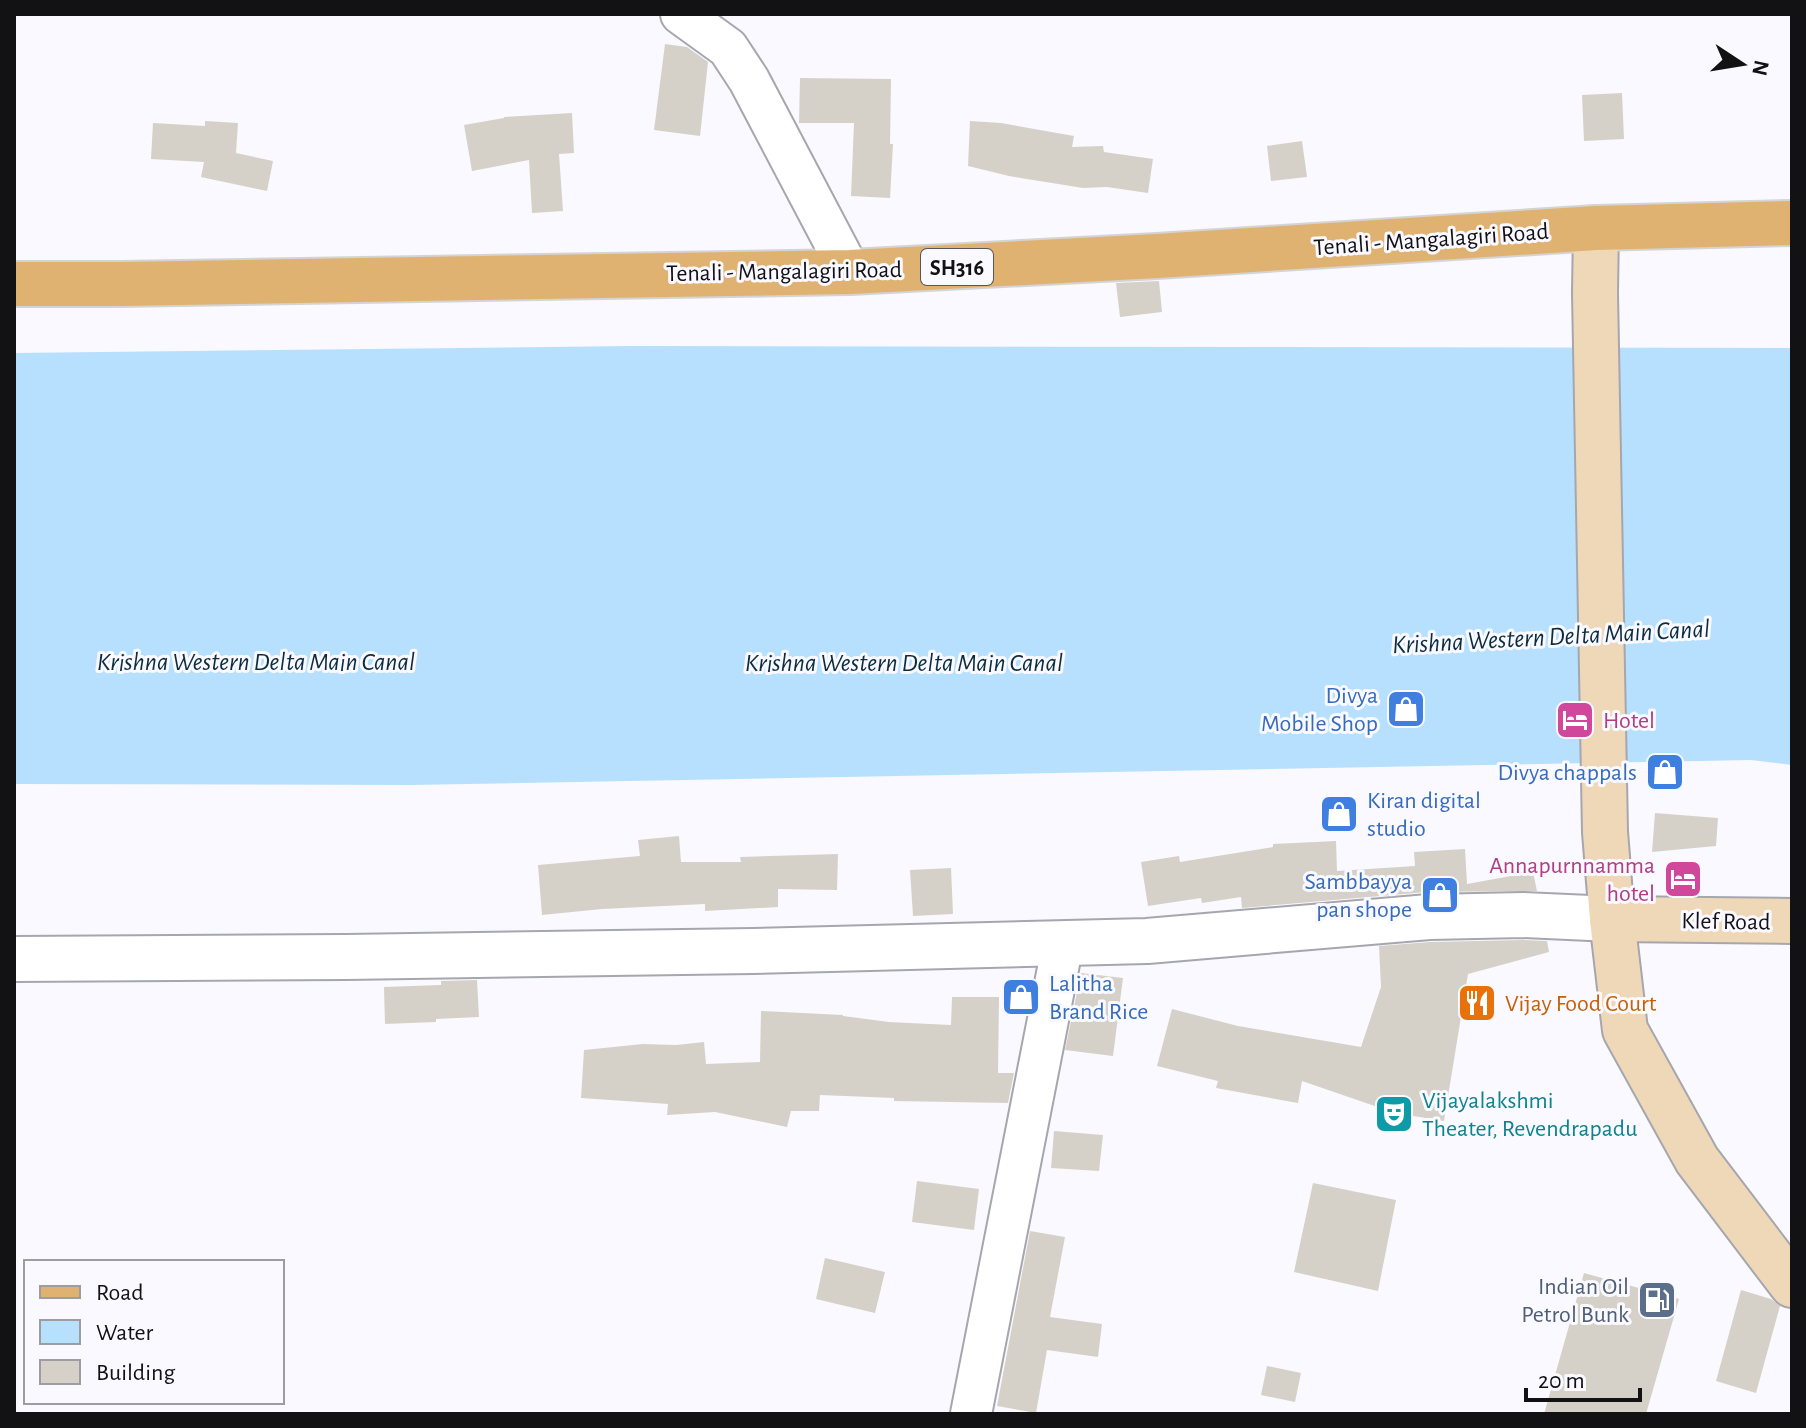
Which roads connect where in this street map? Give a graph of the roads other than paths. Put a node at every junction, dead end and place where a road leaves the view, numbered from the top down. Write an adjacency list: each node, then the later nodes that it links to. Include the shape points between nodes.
1 (681, 14): 4 (street, via 728,48 749,80)
2 (1792, 223): 3 (main road, Tenali - Mangalagiri Road / SH316)
3 (1596, 228): 4 (main road, Tenali - Mangalagiri Road / SH316); 6 (main road, via 1605,832)
4 (850, 272): 5 (main road, Tenali - Mangalagiri Road / SH316)
5 (14, 284)
6 (1612, 919): 7 (main road, Klef Road); 8 (street, via 1429,917); 10 (main road, via 1625,1030 1697,1160)
7 (1792, 921)
8 (1063, 943): 9 (street); 11 (street)
9 (14, 959)
10 (1792, 1285)
11 (971, 1414)

